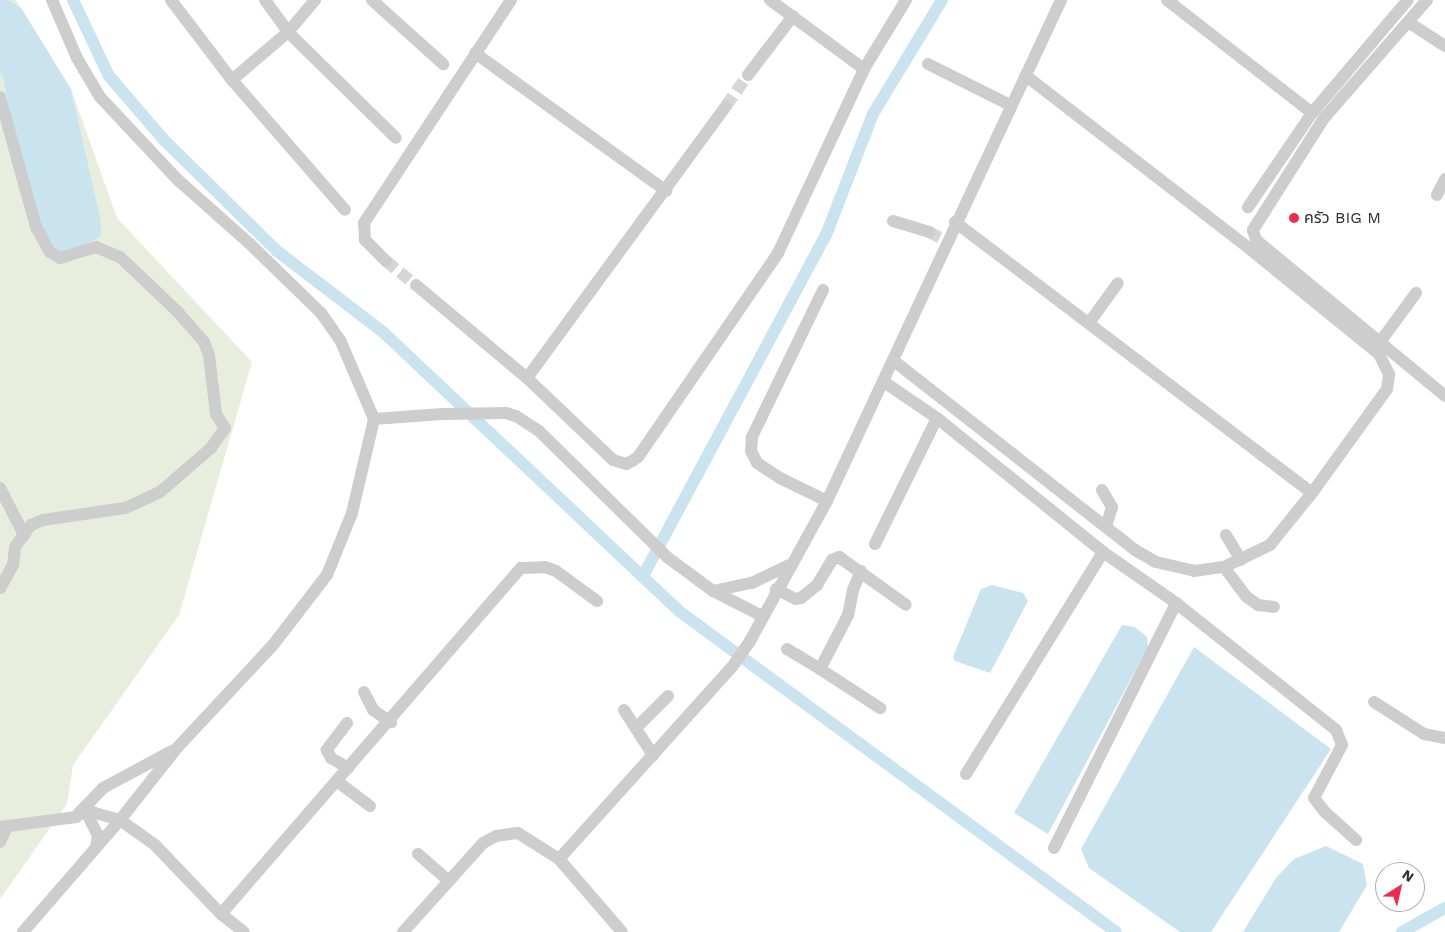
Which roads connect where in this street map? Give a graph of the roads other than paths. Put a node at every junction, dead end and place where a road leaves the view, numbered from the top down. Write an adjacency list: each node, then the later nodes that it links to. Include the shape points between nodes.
1 (52, 0): 49 (street, via 77,58 100,97 178,180 321,313 341,342)
2 (171, 0): 23 (street)
3 (265, 0): 15 (street)
4 (315, 0): 15 (street)
5 (372, 0): 18 (street)
6 (511, 0): 17 (street)
7 (770, 0): 13 (street)
8 (906, 0): 20 (street)
9 (1061, 0): 22 (street)
10 (1167, 0): 27 (street)
11 (1408, 0): 27 (street)
12 (1427, 0): 14 (street)
13 (793, 16): 20 (street); 21 (street)
14 (1408, 22): 16 (street); 43 (street, via 1324,118 1253,230 1256,240)
15 (288, 32): 23 (street); 28 (street)
16 (1445, 46)
17 (475, 54): 30 (street); 37 (street, via 364,223 365,240)
18 (443, 64)
19 (928, 64): 25 (street)
20 (864, 69): 45 (street, via 778,253 638,457 626,464 613,460)
21 (748, 75)
22 (1025, 75): 25 (street); 52 (street, via 1379,354 1389,374 1387,389)
23 (232, 80): 33 (street)
24 (0, 96): 55 (street, via 36,227 50,252 60,258 96,247 120,257 177,311 207,348 216,414 226,428 211,448 160,492 125,508 43,520 31,525)
25 (1010, 105): 35 (street)
26 (726, 106): 30 (street)
27 (1312, 113): 32 (street)
28 (396, 138)
29 (1445, 180): 31 (street)
30 (666, 191): 45 (street)
31 (1437, 195)
32 (1248, 207)
33 (345, 210)
34 (893, 221): 36 (street)
35 (955, 222): 42 (street); 44 (street)
36 (929, 232)
37 (386, 261)
38 (1118, 283): 42 (street)
39 (416, 285): 45 (street)
40 (823, 290): 53 (street, via 756,428 751,451 757,462 780,478)
41 (1416, 293): 43 (street)
42 (1089, 323): 52 (street)
43 (1380, 342): 47 (street)
44 (894, 360): 46 (street); 54 (street)
45 (527, 378)
46 (884, 382): 48 (street); 53 (street)
47 (1445, 396)
48 (937, 418): 57 (street); 58 (street)
49 (374, 419): 65 (street, via 506,413 539,432 667,558); 82 (street, via 352,513 327,575 273,645)
50 (0, 488): 55 (street)
51 (1102, 490): 54 (street, via 1112,507)
52 (1312, 493): 59 (street, via 1270,545)
53 (827, 501): 60 (street)
54 (1106, 527): 61 (street, via 1156,562 1194,571)
55 (24, 535): 63 (street, via 15,548 13,565)
56 (1226, 535): 59 (street)
57 (875, 544)
58 (1102, 552): 67 (street); 85 (street)
59 (1241, 560): 61 (street)
60 (789, 565): 64 (street); 65 (street, via 752,583)
61 (1224, 567): 69 (street, via 1253,601)
62 (861, 571): 64 (street, via 839,557 832,560 817,585 801,598 796,600); 68 (street); 72 (street, via 848,615)
63 (0, 588)
64 (776, 589): 70 (street)
65 (713, 591): 70 (street)
66 (596, 601): 78 (street, via 545,567 521,568)
67 (1176, 603): 91 (street, via 1341,736 1342,745 1314,798 1324,812); 94 (street)
68 (906, 605)
69 (1274, 607)
70 (762, 616): 83 (street, via 732,667)
71 (787, 649): 72 (street)
72 (820, 668): 76 (street)
73 (364, 692): 78 (street, via 373,710)
74 (668, 696): 80 (street)
75 (1374, 702): 81 (street, via 1424,734)
76 (880, 708)
77 (624, 710): 80 (street)
78 (391, 722): 84 (street)
79 (347, 723): 84 (street, via 328,750 331,758)
80 (637, 727): 83 (street)
81 (1445, 738)
82 (176, 748): 88 (street, via 103,788); 89 (street)
83 (653, 755): 96 (street)
84 (348, 768): 86 (street)
85 (966, 774)
86 (338, 782): 87 (street); 98 (street)
87 (370, 806)
88 (80, 813): 89 (street); 90 (street); 93 (street, via 98,835)
89 (120, 820): 93 (street); 98 (street, via 155,845)
90 (3, 827): 92 (street)
91 (1356, 840)
92 (0, 842)
93 (96, 847): 99 (street)
94 (1054, 848)
95 (418, 854): 97 (street)
96 (559, 859): 97 (street, via 518,833 496,836 483,843); 102 (street)
97 (449, 881): 101 (street)
98 (221, 914): 100 (street)
99 (23, 932)
100 (244, 932)
101 (403, 932)
102 (622, 932)

